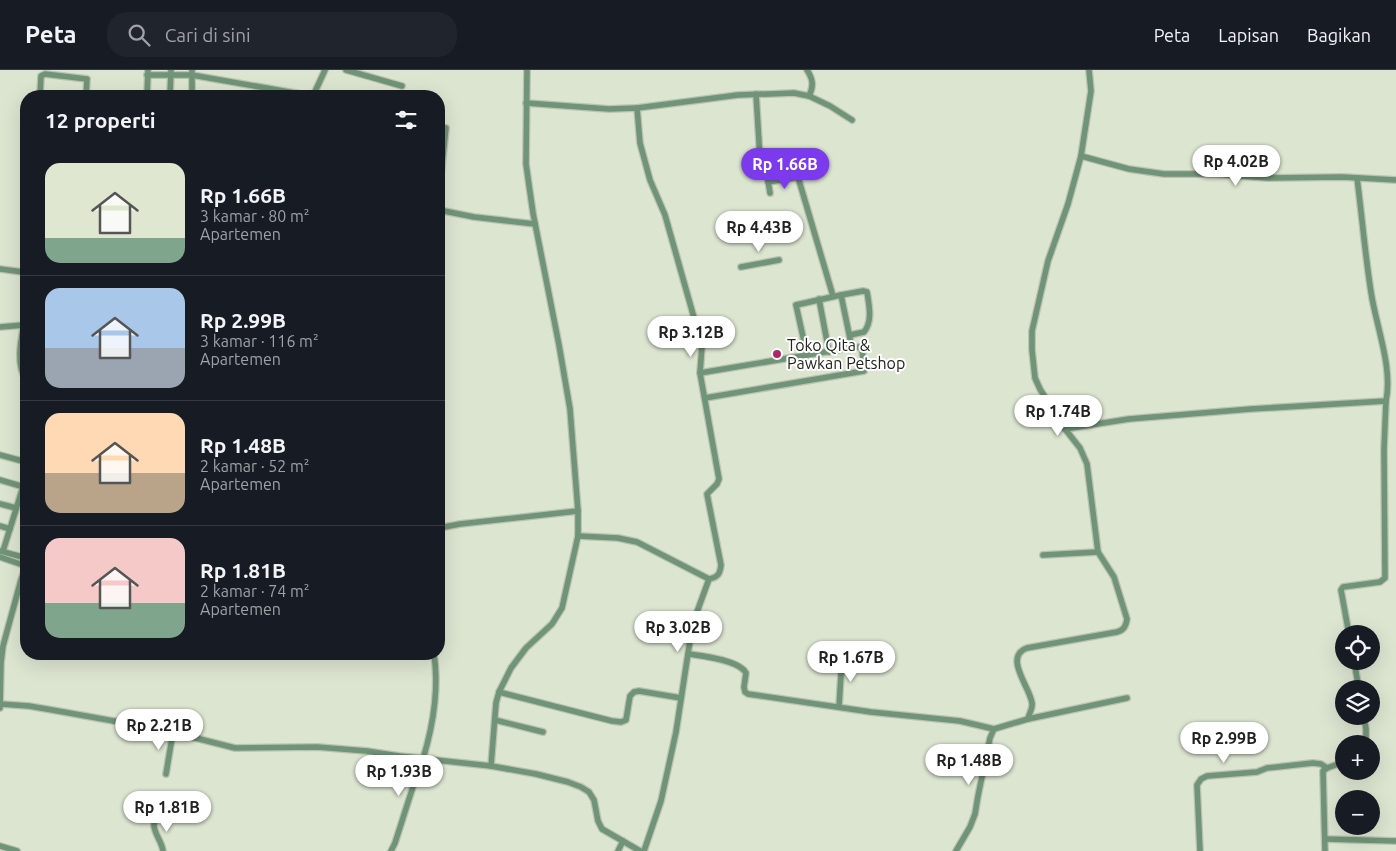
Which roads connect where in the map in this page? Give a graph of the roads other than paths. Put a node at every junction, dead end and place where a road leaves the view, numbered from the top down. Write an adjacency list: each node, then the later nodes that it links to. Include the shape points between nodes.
1 (83, 70): 10 (street)
2 (325, 70): 18 (street)
3 (346, 70): 11 (street)
4 (527, 70): 21 (street)
5 (807, 70): 20 (street, via 813,81)
6 (1089, 70): 26 (street, via 1091,91)
7 (147, 72): 8 (street); 14 (street)
8 (171, 72): 9 (street); 15 (street)
9 (192, 73): 16 (street); 17 (street)
10 (83, 78): 12 (street, via 42,74); 13 (street, via 88,82)
11 (402, 86)
12 (41, 90)
13 (87, 90)
14 (147, 90)
15 (170, 90)
16 (192, 90)
17 (281, 90)
18 (316, 90)
19 (756, 94): 20 (street, via 797,93); 22 (street); 27 (street, via 760,158)
20 (809, 96): 23 (street)
21 (526, 103): 22 (street); 34 (street, via 526,164)
22 (637, 108): 48 (street, via 640,143 650,180 665,215 702,346)
23 (852, 120)
24 (446, 128): 25 (street)
25 (445, 134)
26 (1081, 156): 29 (street, via 1129,170 1164,174); 51 (street, via 1048,261 1032,331 1035,378)
27 (765, 161): 28 (street, via 790,157); 31 (street)
28 (798, 177): 31 (street); 40 (street)
29 (1358, 178): 30 (street); 50 (street, via 1371,293 1385,356)
30 (1396, 180)
31 (768, 182): 32 (street)
32 (770, 192)
33 (445, 211): 34 (street)
34 (535, 224): 59 (street, via 570,409)
35 (779, 260): 36 (street)
36 (741, 267)
37 (0, 270): 38 (street)
38 (20, 272)
39 (841, 295): 40 (street); 44 (street); 44 (street, via 867,292 868,326 864,332)
40 (833, 296): 41 (street)
41 (819, 299): 46 (street); 47 (street, via 796,305)
42 (20, 325): 43 (street)
43 (0, 327)
44 (850, 335): 45 (street)
45 (852, 348): 46 (street); 49 (street, via 862,348 864,371)
46 (829, 352): 47 (street)
47 (807, 355): 48 (street)
48 (700, 373): 49 (street)
49 (705, 398): 69 (street, via 719,479 707,494 721,565 718,576)
50 (1386, 401): 51 (street, via 1129,419); 71 (street, via 1385,578 1380,582 1343,587)
51 (1065, 429): 64 (street, via 1080,448 1087,464)
52 (0, 455): 53 (street)
53 (20, 460)
54 (0, 480): 55 (street)
55 (20, 486)
56 (20, 499): 58 (street)
57 (0, 504): 58 (street)
58 (16, 508): 62 (street)
59 (578, 511): 61 (street); 63 (street)
60 (0, 526): 62 (street)
61 (445, 527)
62 (10, 529): 65 (street)
63 (578, 536): 69 (street, via 637,542); 75 (street, via 562,608 552,624 526,648)
64 (1098, 552): 66 (street); 81 (street, via 1114,576 1126,624 1117,632 1020,651 1017,664 1032,705)
65 (1, 553): 67 (street); 68 (street)
66 (1042, 555)
67 (20, 557)
68 (20, 563)
69 (709, 579): 72 (street, via 691,634)
70 (20, 584): 78 (street, via 3,646)
71 (1347, 625)
72 (689, 654): 76 (street); 79 (street, via 742,667 746,673 744,687 748,694)
73 (842, 658): 79 (street)
74 (435, 660): 86 (street, via 433,717)
75 (499, 692): 76 (street, via 621,722 626,720 630,696 634,692); 82 (street)
76 (681, 698): 100 (street, via 661,801)
77 (1127, 698): 81 (street)
78 (0, 704): 80 (street); 84 (street, via 30,706)
79 (839, 707): 83 (street, via 960,721)
80 (0, 708)
81 (1028, 718): 83 (street)
82 (495, 720): 85 (street); 88 (street)
83 (994, 729): 101 (street, via 975,814)
84 (172, 732): 86 (street, via 235,748 317,746); 90 (street)
85 (543, 732)
86 (424, 759): 88 (street); 98 (street)
87 (1335, 765): 89 (street)
88 (491, 766): 93 (street, via 581,787 594,800 602,829)
89 (1327, 768): 92 (street, via 1323,771); 102 (street, via 1313,763 1201,779 1196,785)
90 (166, 774)
91 (156, 812): 97 (street, via 154,824)
92 (1325, 840): 94 (street); 103 (street)
93 (622, 841): 99 (street); 100 (street)
94 (1396, 841)
95 (0, 846): 96 (street)
96 (17, 851)
97 (163, 851)
98 (391, 851)
99 (618, 851)
100 (642, 851)
101 (956, 851)
102 (1200, 851)
103 (1326, 851)

